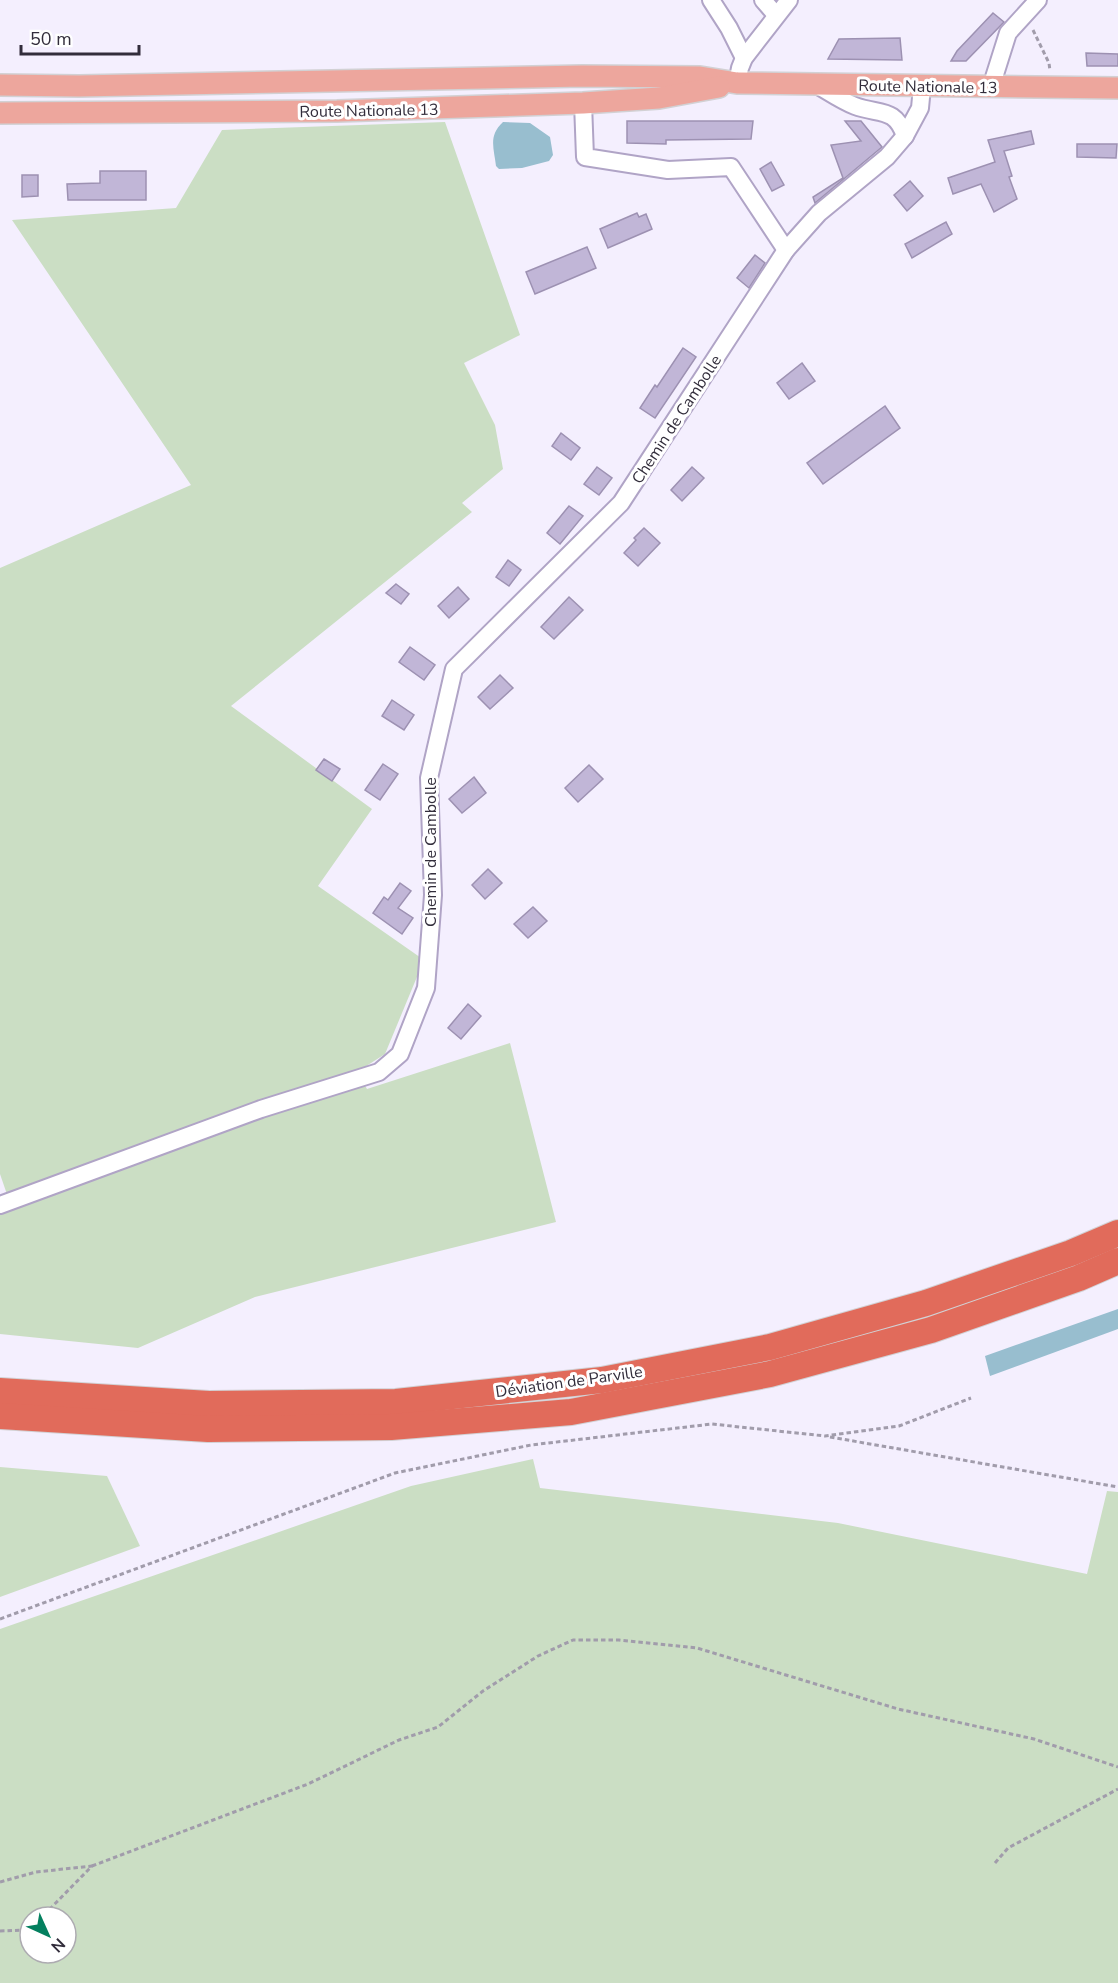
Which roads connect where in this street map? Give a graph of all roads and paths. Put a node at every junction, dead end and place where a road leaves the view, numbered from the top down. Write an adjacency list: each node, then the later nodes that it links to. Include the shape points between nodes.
1 (711, 0): 7 (street)
2 (763, 0): 5 (street)
3 (789, 0): 5 (street)
4 (1038, 0): 6 (street)
5 (776, 15): 7 (street)
6 (1023, 17): 12 (street, via 1008,33); 13 (path, via 1030,22 1049,63)
7 (744, 58): 8 (street)
8 (737, 83): 9 (main road, Route Nationale 13, via 700,77 582,76); 10 (main road, Route Nationale 13); 15 (main road, Route Nationale 13, via 659,98)
9 (0, 85)
10 (816, 85): 11 (main road, Route Nationale 13); 17 (street, via 855,106 893,116)
11 (922, 87): 12 (main road, Route Nationale 13); 17 (street, Chemin de Cambolle, via 920,108)
12 (990, 87): 13 (main road, Route Nationale 13)
13 (1051, 87): 14 (main road, Route Nationale 13)
14 (1118, 88)
15 (583, 104): 16 (main road, Route Nationale 13, via 337,111); 18 (street, via 585,157 668,170 731,167)
16 (0, 113)
17 (905, 136): 18 (street, Chemin de Cambolle, via 887,157 819,213)
18 (786, 250): 19 (street, Chemin de Cambolle, via 621,503 454,669 429,778 433,895 426,988 400,1054 379,1072 261,1109)
19 (0, 1205)
20 (1118, 1233): 22 (highway, Déviation de Parville, via 915,1306 770,1347 602,1380 396,1402 209,1404)
21 (1118, 1261): 24 (highway, Déviation de Parville, via 931,1330 770,1374 571,1412 391,1427 231,1429)
22 (0, 1391)
23 (971, 1398): 25 (path, via 899,1426)
24 (0, 1416)
25 (825, 1436): 26 (path); 27 (path, via 712,1424 531,1445 395,1473)
26 (1118, 1487)
27 (0, 1619)
28 (1118, 1767): 31 (path, via 1034,1739 898,1709 697,1648 573,1640 538,1656 483,1691 438,1727 399,1740 308,1784)
29 (1118, 1788): 30 (path, via 1008,1848)
30 (995, 1863)
31 (92, 1866): 32 (path, via 36,1872); 33 (path)
32 (0, 1882)
33 (54, 1905)
34 (18, 1931): 35 (path)
35 (0, 1932)

